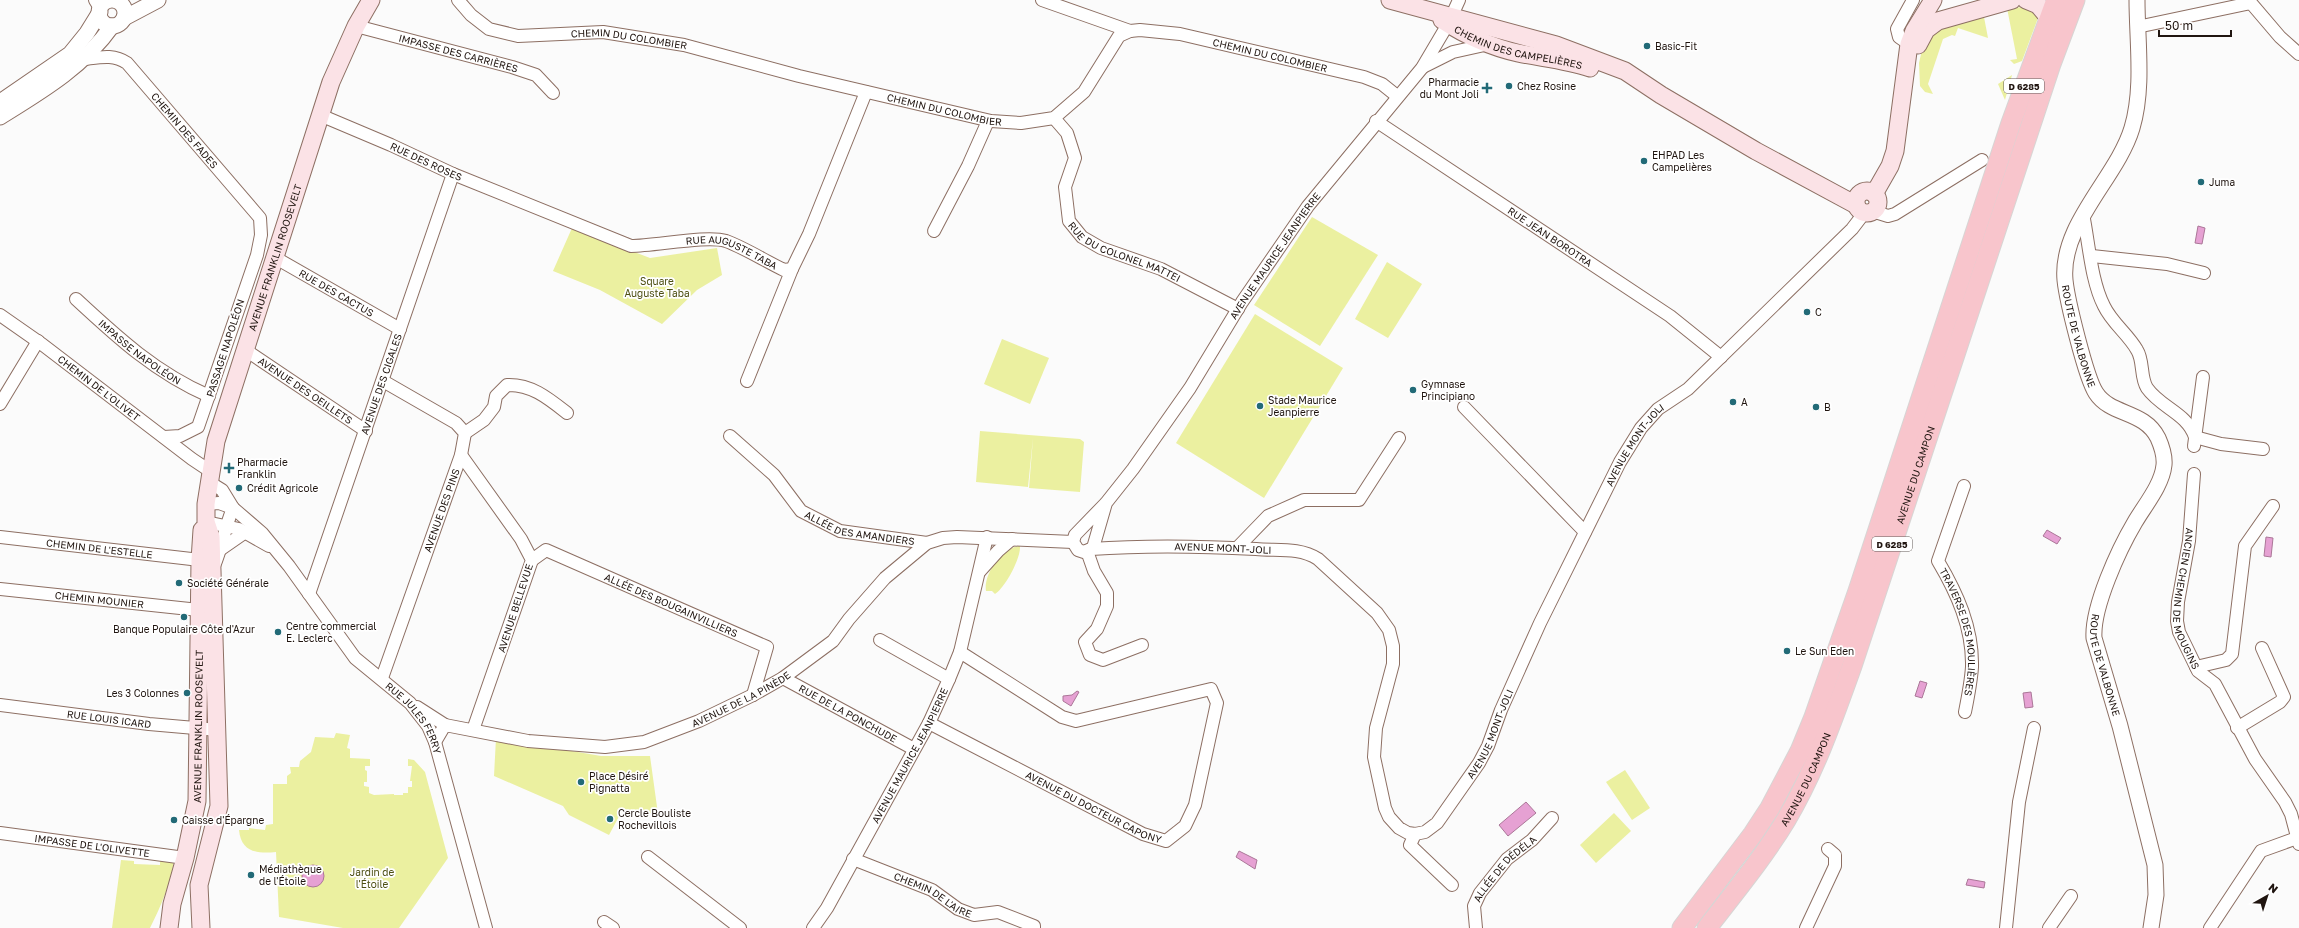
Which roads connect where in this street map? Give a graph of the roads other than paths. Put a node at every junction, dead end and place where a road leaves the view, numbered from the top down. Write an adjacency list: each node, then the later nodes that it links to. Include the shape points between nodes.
1 (158, 0): 20 (street)
2 (371, 0): 21 (main road, AVENUE FRANKLIN ROOSEVELT)
3 (458, 0): 30 (street, CHEMIN DU COLOMBIER, via 471,15 489,29 518,36 603,32 643,38 684,45)
4 (1042, 0): 23 (street, CHEMIN DU COLOMBIER)
5 (1390, 0): 19 (main road, CHEMIN DES CAMPELIÈRES, via 1424,8)
6 (1459, 0): 19 (street, AVENUE MAURICE JEANPIERRE)
7 (1913, 0): 25 (street, via 1897,29 1899,37)
8 (1933, 0): 25 (main road)
9 (1957, 0): 17 (main road)
10 (2012, 0): 17 (main road)
11 (2026, 0): 18 (main road, via 2038,4)
12 (2056, 0): 18 (main road, D 6285)
13 (2075, 0): 145 (main road, AVENUE DU CAMPON / D 6285, via 2051,64 1852,666 1818,759 1770,845)
14 (2137, 0): 22 (street, ROUTE DE VALBONNE)
15 (119, 1): 16 (street, via 107,2); 20 (street, via 125,9)
16 (98, 7): 20 (street, via 103,22); 34 (street, via 87,33 70,54)
17 (1972, 10): 29 (main road, via 1932,25 1921,38)
18 (2049, 18): 144 (main road, AVENUE DU CAMPON / D 6285, via 2001,155 1837,653 1800,751 1753,834)
19 (1450, 20): 24 (main road, CHEMIN DES CAMPELIÈRES); 28 (street, AVENUE MAURICE JEANPIERRE); 32 (main road, CHEMIN DES CAMPELIÈRES, via 1556,45 1625,71)
20 (118, 22): 27 (street)
21 (356, 26): 31 (street, IMPASSE DES CARRIÈRES, via 512,66 536,76); 35 (main road, AVENUE FRANKLIN ROOSEVELT, via 336,70)
22 (2137, 27): 26 (street, via 2252,2 2280,37); 44 (street, ROUTE DE VALBONNE, via 2137,100 2132,130)
23 (1130, 31): 33 (street, CHEMIN DU COLOMBIER, via 1180,34 1364,77 1382,84); 37 (street, via 1119,36 1084,92)
24 (1489, 44): 28 (street, via 1453,52); 32 (main road, CHEMIN DES CAMPELIÈRES, via 1516,53 1584,66)
25 (1909, 44): 29 (main road)
26 (2299, 54)
27 (85, 58): 36 (street, via 63,76); 46 (street, CHEMIN DES FADES, via 113,56 127,63 260,218)
28 (1422, 68): 33 (street, AVENUE MAURICE JEANPIERRE)
29 (1907, 71): 43 (main road, via 1895,151 1890,166 1874,194 1878,203)
30 (866, 92): 38 (street, CHEMIN DU COLOMBIER); 49 (street, RUE AUGUSTE TABA, via 809,234)
31 (553, 93)
32 (1661, 95): 43 (main road, CHEMIN DES CAMPELIÈRES, via 1756,151)
33 (1397, 96): 39 (street, AVENUE MAURICE JEANPIERRE)
34 (0, 102)
35 (320, 115): 41 (street, RUE DES ROSES); 48 (main road, AVENUE FRANKLIN ROOSEVELT)
36 (0, 116)
37 (1054, 118): 38 (street, CHEMIN DU COLOMBIER, via 1021,123); 52 (street, RUE DU COLONEL MATTEI, via 1067,132 1075,158 1065,187 1069,221 1082,237 1101,248 1161,269)
38 (988, 121): 45 (street)
39 (1376, 121): 52 (street, AVENUE MAURICE JEANPIERRE, via 1308,206); 57 (street, RUE JEAN BOROTRA, via 1670,316)
40 (1982, 160): 43 (street, via 1895,214 1888,216)
41 (452, 174): 42 (street, RUE DES ROSES); 54 (street, AVENUE DES CIGALES)
42 (532, 208): 49 (street, RUE AUGUSTE TABA, via 631,246 726,241 784,270)
43 (1865, 209): 57 (street, AVENUE MONT-JOLI, via 1852,229)
44 (2084, 214): 47 (street); 149 (street, ROUTE DE VALBONNE, via 2069,250 2065,273 2091,382 2096,394 2104,402 2150,425 2164,452 2164,467 2160,481 2127,536 2103,592 2093,628 2155,865 2156,895)
45 (934, 231)
46 (261, 235): 61 (street, PASSAGE NAPOLÉON, via 257,255)
47 (2092, 256): 50 (street, via 2167,264); 70 (street, via 2100,298 2115,324 2136,349 2146,385 2191,427)
48 (274, 257): 54 (street, RUE DES CACTUS); 56 (main road, AVENUE FRANKLIN ROOSEVELT)
49 (792, 269): 60 (street)
50 (2204, 273)
51 (76, 299): 61 (street, IMPASSE NAPOLÉON, via 126,346 187,386)
52 (1238, 309): 76 (street, AVENUE MAURICE JEANPIERRE, via 1203,369)
53 (0, 315): 55 (street, CHEMIN DE L'OLIVET)
54 (400, 330): 59 (street, AVENUE DES CIGALES)
55 (38, 341): 62 (street); 68 (street, CHEMIN DE L'OLIVET)
56 (244, 349): 65 (street, AVENUE DES OEILLETS); 73 (main road, AVENUE FRANKLIN ROOSEVELT)
57 (1721, 357): 83 (street, AVENUE MONT-JOLI, via 1681,395 1662,405 1647,420 1620,462)
58 (2203, 377): 70 (street, via 2198,428)
59 (383, 381): 65 (street, AVENUE DES CIGALES); 66 (street, via 456,423)
60 (747, 381)
61 (209, 396): 68 (street, PASSAGE NAPOLÉON, via 198,427 180,436)
62 (0, 404)
63 (1464, 407): 83 (street)
64 (567, 413): 66 (street, via 549,399 522,385 507,385 496,396 494,407 484,420)
65 (366, 431): 99 (street, AVENUE DES CIGALES)
66 (465, 433): 72 (street, AVENUE DES PINS)
67 (730, 436): 89 (street, ALLÉE DES AMANDIERS, via 774,475 801,511 840,531)
68 (164, 437): 73 (street, CHEMIN DE L'OLIVET)
69 (1398, 438): 92 (street, via 1359,500 1304,500 1268,516)
70 (2194, 441): 71 (street)
71 (2263, 449)
72 (461, 455): 95 (street, AVENUE BELLEVUE, via 521,539); 106 (street, AVENUE DES PINS)
73 (206, 472): 77 (main road, AVENUE FRANKLIN ROOSEVELT); 79 (street, RUE JULES FERRY)
74 (2194, 474): 105 (street, ANCIEN CHEMIN DE MOUGINS, via 2189,541 2177,621 2179,632)
75 (1964, 486): 112 (street, TRAVERSE DES MOULIÈRES, via 1938,561 1951,582 1968,629 1972,666)
76 (1106, 503): 82 (street, AVENUE MAURICE JEANPIERRE); 90 (street, AVENUE MAURICE JEANPIERRE)
77 (206, 504): 79 (street, RUE JULES FERRY, via 219,503); 80 (main road, AVENUE FRANKLIN ROOSEVELT)
78 (2273, 506): 105 (street, via 2245,546 2232,654 2226,660)
79 (233, 508): 81 (street, AVENUE FRANKLIN ROOSEVELT); 91 (street, RUE JULES FERRY, via 262,533)
80 (206, 522): 81 (street, RUE JULES FERRY); 94 (main road, AVENUE FRANKLIN ROOSEVELT, via 200,534); 96 (main road, AVENUE FRANKLIN ROOSEVELT, via 211,537)
81 (226, 526): 84 (street, RUE JULES FERRY); 93 (street, AVENUE FRANKLIN ROOSEVELT)
82 (1081, 531): 88 (street, via 1075,535); 90 (street, via 1091,532)
83 (1585, 532): 127 (street, AVENUE MONT-JOLI, via 1540,623 1479,763 1437,823 1425,832)
84 (244, 533): 91 (street, RUE JULES FERRY); 93 (street)
85 (0, 537): 94 (street, CHEMIN DE L'ESTELLE)
86 (987, 538): 87 (street); 89 (street, AVENUE DE LA PINÈDE, via 944,538); 97 (street, AVENUE MAURICE JEANPIERRE)
87 (1012, 539): 88 (street); 97 (street, AVENUE MAURICE JEANPIERRE, via 998,550)
88 (1073, 542): 90 (street, via 1078,550)
89 (928, 543): 107 (street, AVENUE DE LA PINÈDE, via 885,578 833,641)
90 (1091, 546): 92 (street, AVENUE MONT-JOLI); 102 (street, via 1094,571 1107,593 1108,606 1096,630 1085,642 1090,655 1102,660)
91 (272, 547): 99 (street, RUE JULES FERRY)
92 (1238, 547): 127 (street, AVENUE MONT-JOLI, via 1295,550 1311,554 1385,622 1393,646 1393,664 1376,728 1374,757 1389,817 1399,828)
93 (221, 549): 96 (street, AVENUE FRANKLIN ROOSEVELT)
94 (200, 560): 100 (main road, AVENUE FRANKLIN ROOSEVELT)
95 (532, 560): 109 (street, ALLÉE DES BOUGAINVILLIERS, via 546,550 767,646); 119 (street, AVENUE BELLEVUE)
96 (212, 571): 118 (main road, AVENUE FRANKLIN ROOSEVELT)
97 (979, 572): 104 (street, AVENUE MAURICE JEANPIERRE)
98 (0, 589): 100 (street, CHEMIN MOUNIER)
99 (309, 594): 106 (street, RUE JULES FERRY, via 355,658)
100 (199, 610): 117 (main road, AVENUE FRANKLIN ROOSEVELT)
101 (880, 640): 108 (street)
102 (1142, 645)
103 (2262, 648): 116 (street, via 2284,697)
104 (960, 652): 108 (street, AVENUE MAURICE JEANPIERRE); 113 (street, AVENUE DU DOCTEUR CAPONY, via 1062,717 1076,721 1211,689 1217,703 1195,804 1185,826 1166,841 1143,834)
105 (2196, 667): 116 (street, ANCIEN CHEMIN DE MOUGINS, via 2215,684)
106 (382, 678): 110 (street, RUE JULES FERRY)
107 (783, 678): 109 (street, AVENUE DE LA PINÈDE); 121 (street, RUE DE LA PONCHUDE)
108 (949, 679): 113 (street, AVENUE MAURICE JEANPIERRE)
109 (753, 695): 119 (street, AVENUE DE LA PINÈDE, via 699,721 644,742 605,747 528,741)
110 (410, 703): 114 (street, AVENUE DE LA PINÈDE); 120 (street, RUE JULES FERRY, via 428,726)
111 (0, 705): 117 (street, RUE LOUIS ICARD)
112 (1965, 712)
113 (929, 723): 121 (street, AVENUE MAURICE JEANPIERRE)
114 (445, 725): 119 (street, AVENUE DE LA PINÈDE); 120 (street)
115 (2034, 728): 147 (street, via 2019,802)
116 (2237, 728): 124 (street, ANCIEN CHEMIN DE MOUGINS, via 2255,759)
117 (199, 729): 118 (street, RUE LOUIS ICARD); 122 (main road, AVENUE FRANKLIN ROOSEVELT)
118 (218, 730): 123 (main road, AVENUE FRANKLIN ROOSEVELT)
119 (473, 730)
120 (435, 742): 139 (street, RUE JULES FERRY)
121 (914, 749): 132 (street, AVENUE MAURICE JEANPIERRE)
122 (198, 750): 123 (main road); 130 (main road, AVENUE FRANKLIN ROOSEVELT, via 197,800)
123 (218, 750): 138 (main road, AVENUE FRANKLIN ROOSEVELT, via 219,806 199,884)
124 (2295, 811): 128 (street, ANCIEN CHEMIN DE MOUGINS)
125 (1552, 818): 143 (street, ALLÉE DE DÉDÉLA, via 1532,840 1507,858 1480,893 1474,906)
126 (0, 833): 130 (street, IMPASSE DE L'OLIVETTE)
127 (1415, 834): 133 (street, via 1410,845)
128 (2298, 841): 150 (street, via 2261,851)
129 (1828, 849): 146 (street, via 1836,855 1835,866)
130 (185, 858): 135 (main road, AVENUE FRANKLIN ROOSEVELT)
131 (648, 858): 140 (street)
132 (853, 859): 141 (street, AVENUE MAURICE JEANPIERRE, via 827,908); 142 (street, CHEMIN DE L'AIRE, via 932,890 958,909 974,915 998,912)
133 (1452, 885)
134 (2071, 896): 148 (street)
135 (172, 904): 136 (main road); 137 (main road, AVENUE FRANKLIN ROOSEVELT)
136 (158, 928)
137 (169, 928)
138 (201, 928)
139 (486, 928)
140 (740, 928)
141 (813, 928)
142 (1034, 928)
143 (1476, 928)
144 (1682, 928)
145 (1707, 928)
146 (1806, 928)
147 (2006, 928)
148 (2049, 928)
149 (2150, 928)
150 (2210, 928)

